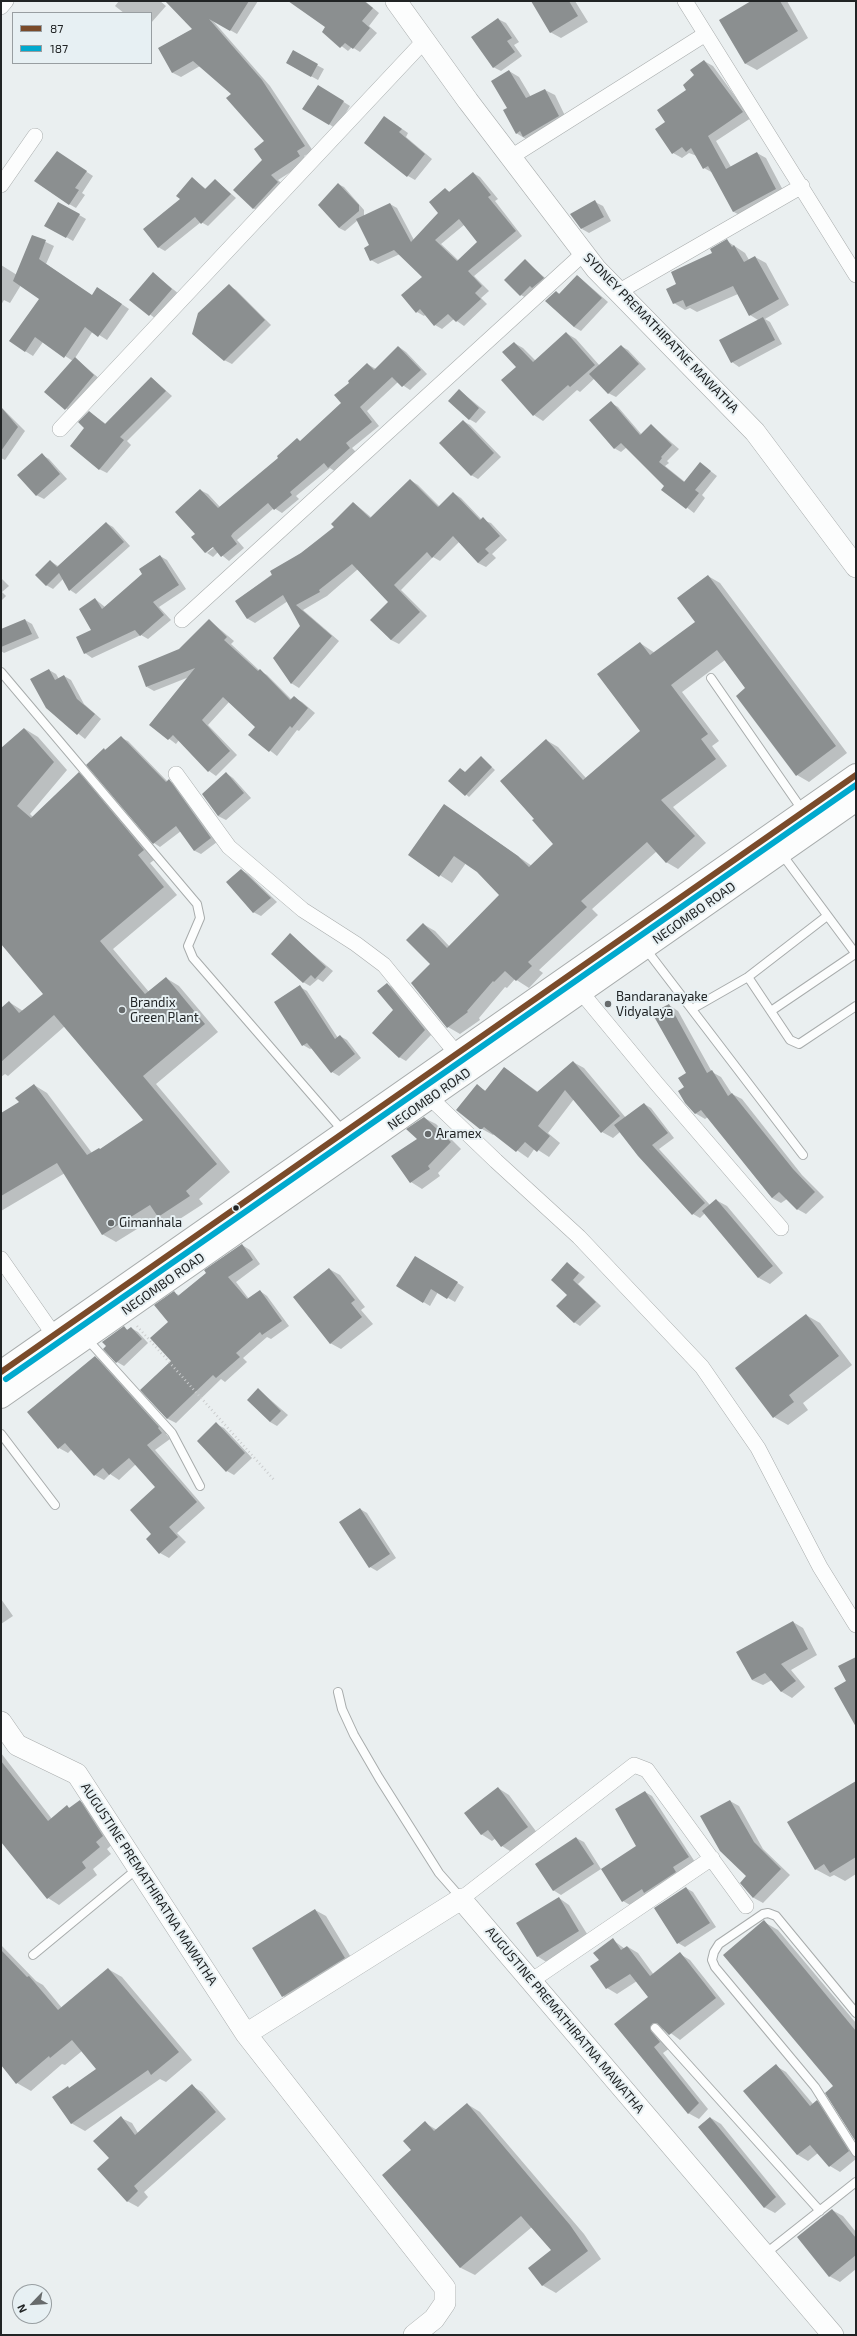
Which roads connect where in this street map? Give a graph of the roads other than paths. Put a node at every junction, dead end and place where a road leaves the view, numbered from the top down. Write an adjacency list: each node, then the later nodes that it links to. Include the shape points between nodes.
1 (6, 1): 4 (street)
2 (685, 1): 5 (street)
3 (402, 3): 6 (main road, SYDNEY PREMATHIRATNE MAWATHA)
4 (1, 7)
5 (704, 35): 8 (street); 10 (street)
6 (425, 40): 8 (main road, SYDNEY PREMATHIRATNE MAWATHA); 14 (street)
7 (35, 136): 9 (street)
8 (511, 157): 11 (main road, SYDNEY PREMATHIRATNE MAWATHA)
9 (1, 185)
10 (802, 186): 12 (street); 13 (street)
11 (584, 253): 13 (main road, SYDNEY PREMATHIRATNE MAWATHA); 16 (street)
12 (856, 275)
13 (618, 292): 15 (main road, SYDNEY PREMATHIRATNE MAWATHA, via 755,432)
14 (60, 429)
15 (856, 567)
16 (182, 620)
17 (1, 672): 35 (lane, via 197,904 200,918 188,946 192,958)
18 (711, 678): 22 (lane)
19 (176, 774): 32 (street, via 229,847 303,910 384,965)
20 (856, 775): 22 (highway, NEGOMBO ROAD)
21 (856, 800): 23 (highway, NEGOMBO ROAD)
22 (804, 812): 32 (highway, NEGOMBO ROAD)
23 (781, 852): 24 (lane); 25 (highway, NEGOMBO ROAD)
24 (826, 916): 26 (lane); 27 (lane)
25 (644, 948): 28 (highway, NEGOMBO ROAD); 30 (lane)
26 (856, 954): 31 (lane)
27 (748, 977): 30 (lane); 31 (lane)
28 (581, 992): 34 (highway, NEGOMBO ROAD); 37 (street, via 656,1084)
29 (856, 1006): 31 (lane, via 799,1044 790,1040)
30 (692, 1009): 36 (lane)
31 (771, 1011)
32 (456, 1053): 33 (highway, NEGOMBO ROAD)
33 (414, 1082): 34 (street); 35 (highway, NEGOMBO ROAD)
34 (430, 1098): 40 (highway, NEGOMBO ROAD); 46 (street, via 580,1237 702,1367 758,1448 820,1567)
35 (343, 1132): 39 (highway, NEGOMBO ROAD)
36 (803, 1155)
37 (781, 1228)
38 (1, 1259): 39 (street)
39 (54, 1335): 41 (highway, NEGOMBO ROAD)
40 (86, 1338): 42 (highway, NEGOMBO ROAD); 44 (lane, via 172,1434)
41 (1, 1372)
42 (1, 1396)
43 (1, 1434): 45 (lane)
44 (200, 1486)
45 (55, 1505)
46 (856, 1625)
47 (338, 1692): 51 (lane, via 342,1709 354,1735 379,1778 439,1873)
48 (1, 1722): 50 (main road, AUGUSTINE PREMATHIRATNA MAWATHA, via 17,1745 77,1774)
49 (712, 1858): 51 (street, via 648,1770 634,1765); 52 (street); 54 (street)
50 (138, 1868): 53 (lane); 57 (main road, AUGUSTINE PREMATHIRATNA MAWATHA)
51 (461, 1899): 54 (main road, AUGUSTINE PREMATHIRATNA MAWATHA); 57 (main road)
52 (746, 1906)
53 (33, 1955)
54 (531, 1981): 61 (main road, AUGUSTINE PREMATHIRATNA MAWATHA)
55 (856, 2013): 58 (lane, via 776,1916 763,1914 719,1944 714,1952 712,1960 715,1967 815,2087)
56 (655, 2028): 60 (lane)
57 (246, 2034): 62 (main road, AUGUSTINE PREMATHIRATNA MAWATHA, via 445,2288 445,2303 434,2319)
58 (856, 2152)
59 (856, 2182): 60 (lane)
60 (820, 2211): 61 (lane)
61 (764, 2254): 63 (main road, AUGUSTINE PREMATHIRATNA MAWATHA)
62 (414, 2335)
63 (833, 2335)

